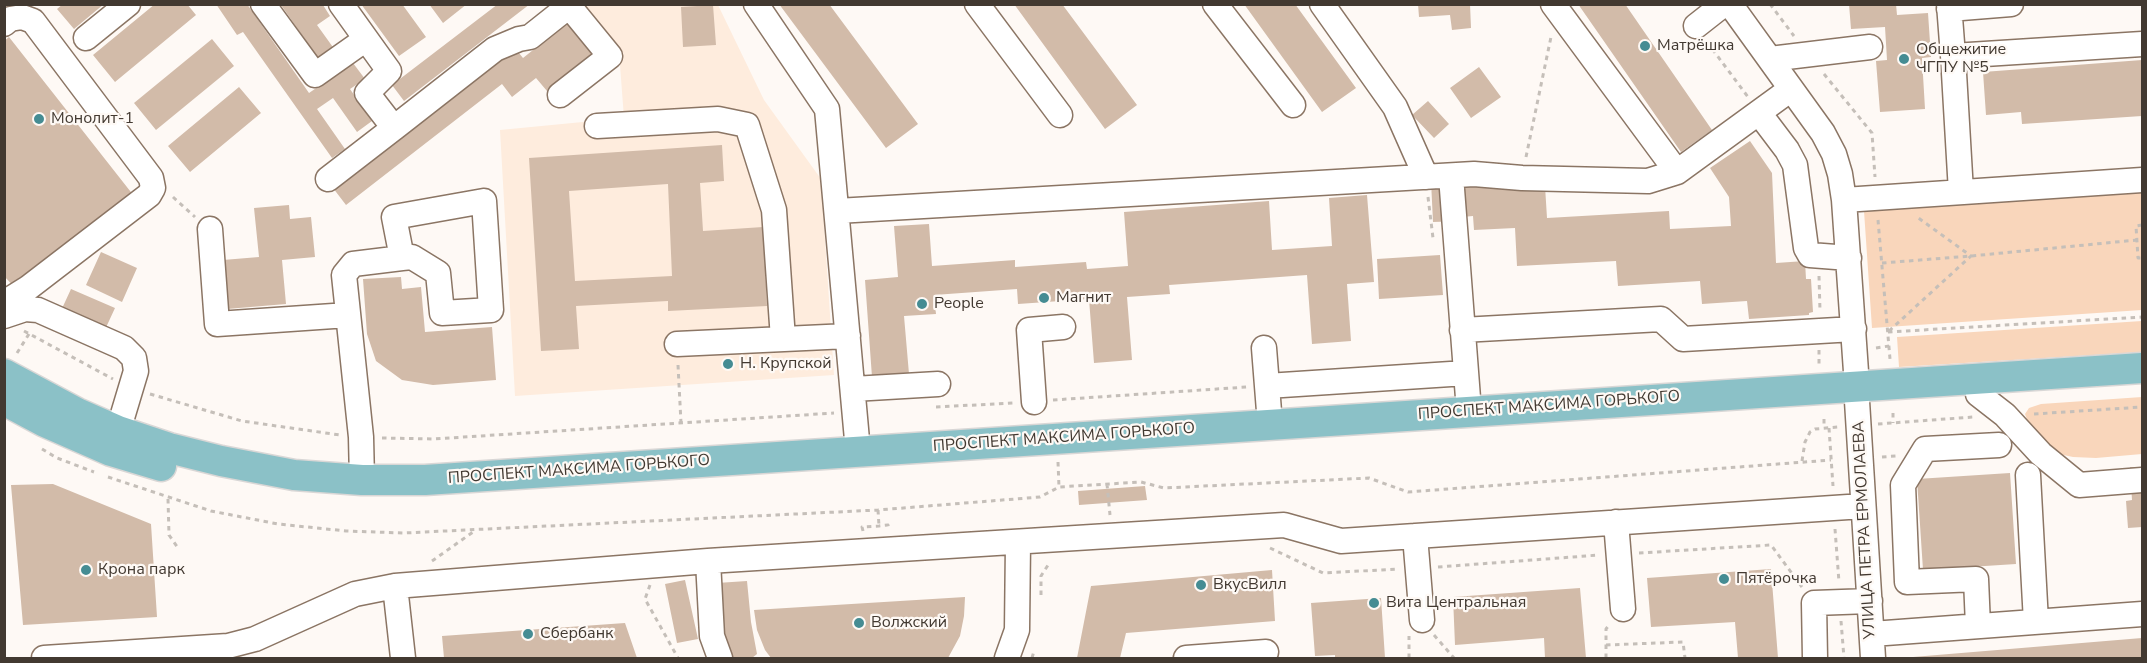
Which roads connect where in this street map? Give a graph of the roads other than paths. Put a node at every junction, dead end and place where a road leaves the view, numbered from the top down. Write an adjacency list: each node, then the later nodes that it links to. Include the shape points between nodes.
1 (128, 4): 15 (street)
2 (263, 4): 16 (street, via 315,75)
3 (341, 4): 16 (street)
4 (756, 4): 35 (street, via 827,109)
5 (977, 4): 25 (street)
6 (1215, 4): 23 (street)
7 (1322, 4): 30 (street, via 1395,107)
8 (1724, 4): 14 (street)
9 (1730, 4): 20 (street, УЛИЦА ПЕТРА ЕРМОЛАЕВА)
10 (2011, 4): 12 (street)
11 (1555, 7): 28 (street)
12 (1949, 7): 19 (street)
13 (4, 24): 39 (street, via 22,17 33,21 151,178 153,188)
14 (1696, 26)
15 (86, 38)
16 (366, 39): 27 (street, via 389,71 367,93)
17 (2142, 44): 19 (street)
18 (1870, 47): 20 (street)
19 (1953, 56): 33 (street)
20 (1770, 59): 21 (street, УЛИЦА ПЕТРА ЕРМОЛАЕВА)
21 (1791, 89): 24 (street); 34 (street, УЛИЦА ПЕТРА ЕРМОЛАЕВА, via 1834,154)
22 (561, 95): 27 (street, via 610,56 569,6 531,37 495,49)
23 (1293, 105)
24 (1759, 113): 28 (street); 38 (street, via 1795,165 1810,255)
25 (1060, 115)
26 (597, 126): 46 (street, via 718,119 747,125 774,210)
27 (394, 128): 31 (street)
28 (1677, 172): 29 (street, via 1648,181)
29 (1451, 176): 30 (street); 44 (street)
30 (1426, 177): 35 (street)
31 (328, 179)
32 (2142, 180): 33 (street)
33 (1961, 192): 34 (street)
34 (1844, 200): 38 (street, УЛИЦА ПЕТРА ЕРМОЛАЕВА)
35 (837, 211): 45 (street)
36 (210, 230): 40 (street, via 217,324)
37 (402, 258): 37 (street, via 411,257 438,273 442,313 491,310 484,201 394,217); 40 (street, via 353,264 344,275)
38 (1849, 258): 43 (street, УЛИЦА ПЕТРА ЕРМОЛАЕВА)
39 (4, 303)
40 (348, 315): 67 (street, via 361,438)
41 (12, 322): 61 (street, via 25,309 38,310 124,348 134,358 136,371)
42 (1063, 327): 57 (street, via 1029,330)
43 (1854, 329): 44 (street, via 1820,342 1683,339 1661,319); 58 (street, УЛИЦА ПЕТРА ЕРМОЛАЕВА)
44 (1462, 330): 51 (street)
45 (848, 336): 46 (street); 55 (street)
46 (783, 339): 47 (street)
47 (677, 344)
48 (1264, 348): 54 (street)
49 (8, 368): 61 (main road, ПРОСПЕКТ МАКСИМА ГОРЬКОГО, via 77,413)
50 (2142, 368): 58 (main road, ПРОСПЕКТ МАКСИМА ГОРЬКОГО)
51 (1466, 373): 54 (street); 60 (street)
52 (938, 384): 55 (street)
53 (2142, 384): 59 (main road, ПРОСПЕКТ МАКСИМА ГОРЬКОГО)
54 (1267, 386): 62 (street)
55 (853, 389): 64 (street)
56 (4, 400): 67 (main road, ПРОСПЕКТ МАКСИМА ГОРЬКОГО, via 111,452 177,471 302,495)
57 (1034, 402)
58 (1861, 404): 59 (main road, ПРОСПЕКТ МАКСИМА ГОРЬКОГО); 60 (main road, ПРОСПЕКТ МАКСИМА ГОРЬКОГО); 68 (street, УЛИЦА ПЕТРА ЕРМОЛАЕВА)
59 (1977, 405): 66 (street, via 2005,415 2079,485)
60 (1470, 419): 62 (main road, ПРОСПЕКТ МАКСИМА ГОРЬКОГО)
61 (118, 431): 67 (main road, ПРОСПЕКТ МАКСИМА ГОРЬКОГО, via 221,461)
62 (1270, 432): 64 (main road, ПРОСПЕКТ МАКСИМА ГОРЬКОГО)
63 (1999, 445): 79 (street, via 1925,449 1903,485 1907,582 1976,579)
64 (859, 459): 67 (main road, ПРОСПЕКТ МАКСИМА ГОРЬКОГО, via 420,496)
65 (2028, 475): 78 (street)
66 (2142, 480)
67 (362, 488)
68 (1863, 506): 69 (street); 74 (street, УЛИЦА ПЕТРА ЕРМОЛАЕВА)
69 (1616, 522): 70 (street); 75 (street)
70 (1415, 536): 71 (street, via 1341,541 1284,525); 77 (street)
71 (1018, 543): 72 (street); 86 (street, via 1017,630)
72 (708, 561): 73 (street, via 667,570); 85 (street, via 712,636)
73 (395, 586): 82 (street, via 355,594 255,639); 84 (street)
74 (1870, 601): 80 (street, УЛИЦА ПЕТРА ЕРМОЛАЕВА); 88 (street, via 1814,603)
75 (1623, 609)
76 (2142, 614): 78 (street)
77 (1422, 620)
78 (2036, 622): 79 (street)
79 (1978, 626): 80 (street)
80 (1872, 634): 89 (street, УЛИЦА ПЕТРА ЕРМОЛАЕВА)
81 (1266, 652): 87 (street)
82 (199, 654): 83 (street)
83 (44, 658)
84 (403, 658)
85 (720, 658)
86 (1007, 658)
87 (1186, 658)
88 (1815, 658)
89 (1873, 658)

